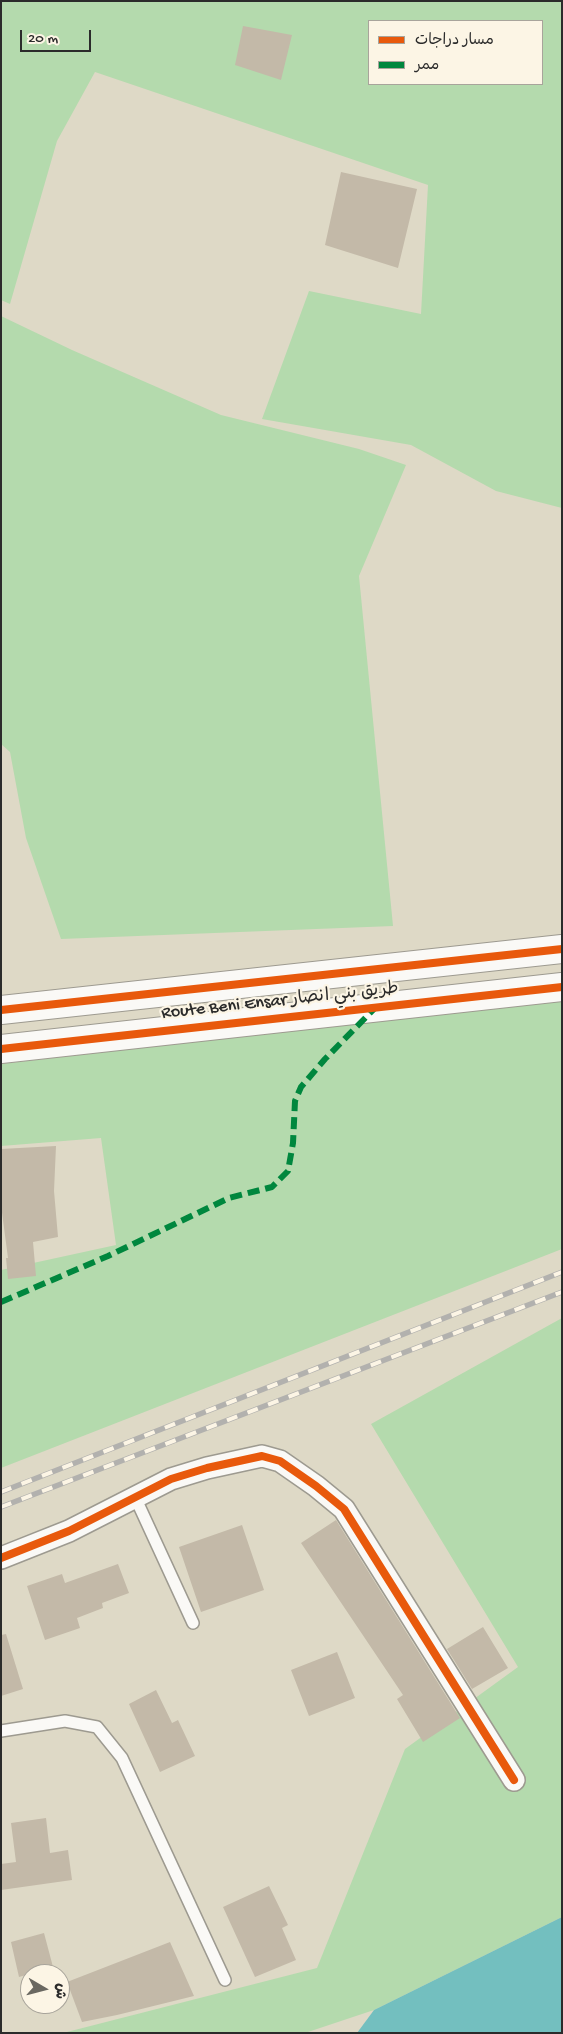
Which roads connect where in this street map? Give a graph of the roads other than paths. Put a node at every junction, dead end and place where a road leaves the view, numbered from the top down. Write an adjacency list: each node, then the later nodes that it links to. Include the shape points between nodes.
1 (562, 949): 3 (highway, Route Beni Ensar طريق بني انصار)
2 (562, 987): 4 (highway, Route Beni Ensar طريق بني انصار)
3 (1, 1010)
4 (1, 1049)
5 (136, 1497): 6 (street, via 70,1531); 7 (lane); 9 (street, via 170,1479 262,1456 280,1461 316,1486 344,1509)
6 (1, 1558)
7 (193, 1623)
8 (1, 1731): 10 (lane, via 65,1720 97,1727 122,1758)
9 (514, 1780)
10 (225, 1980)

